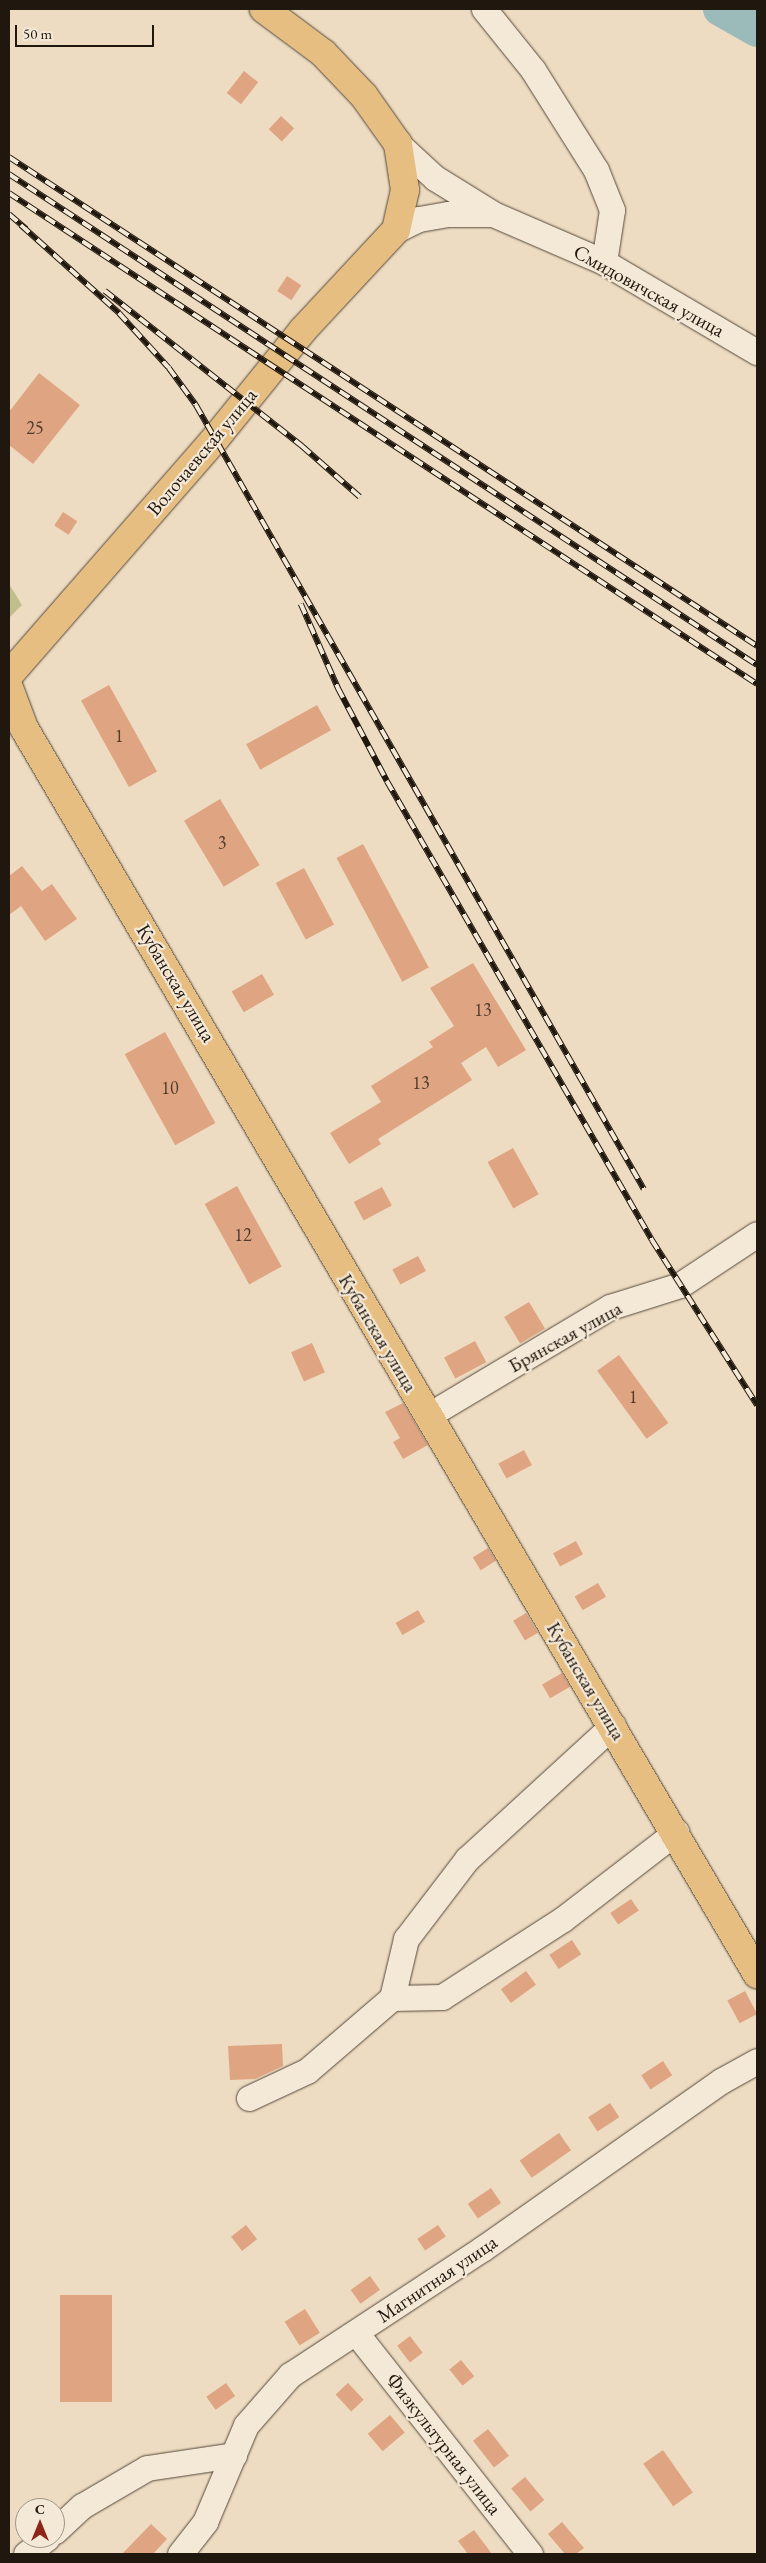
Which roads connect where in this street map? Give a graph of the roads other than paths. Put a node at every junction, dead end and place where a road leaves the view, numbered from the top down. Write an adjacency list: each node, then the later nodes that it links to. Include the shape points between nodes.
1 (264, 9): 3 (main road, via 323,53 364,96)
2 (484, 9): 6 (street, via 533,70 596,170 612,210)
3 (398, 144): 4 (street, via 435,178); 5 (main road, via 405,190)
4 (492, 214): 5 (street, Смидовичская улица, via 448,214 419,219); 6 (street, Смидовичская улица)
5 (396, 230): 8 (main road, Волочаевская улица, via 302,331 215,439)
6 (604, 262): 7 (street, Смидовичская улица)
7 (757, 352)
8 (9, 675)
9 (9, 688): 11 (main road, Кубанская улица, via 24,728 271,1143)
10 (757, 1234): 11 (street, Брянская улица, via 680,1285 610,1308)
11 (427, 1416): 12 (main road, Кубанская улица)
12 (612, 1725): 13 (main road, Кубанская улица); 15 (street, via 467,1859 406,1939)
13 (676, 1832): 14 (main road, Кубанская улица); 15 (street, via 563,1919 442,1997)
14 (757, 1974)
15 (392, 1998): 17 (street, via 307,2071)
16 (757, 2060): 18 (street, Магнитная улица, via 721,2081)
17 (249, 2098)
18 (357, 2334): 19 (street, Магнитная улица, via 290,2375 246,2425); 22 (street, Физкультурная улица)
19 (234, 2455): 20 (street, via 147,2468 82,2506); 21 (street, Магнитная улица, via 205,2522)
20 (65, 2521)
21 (180, 2554)
22 (530, 2554)

